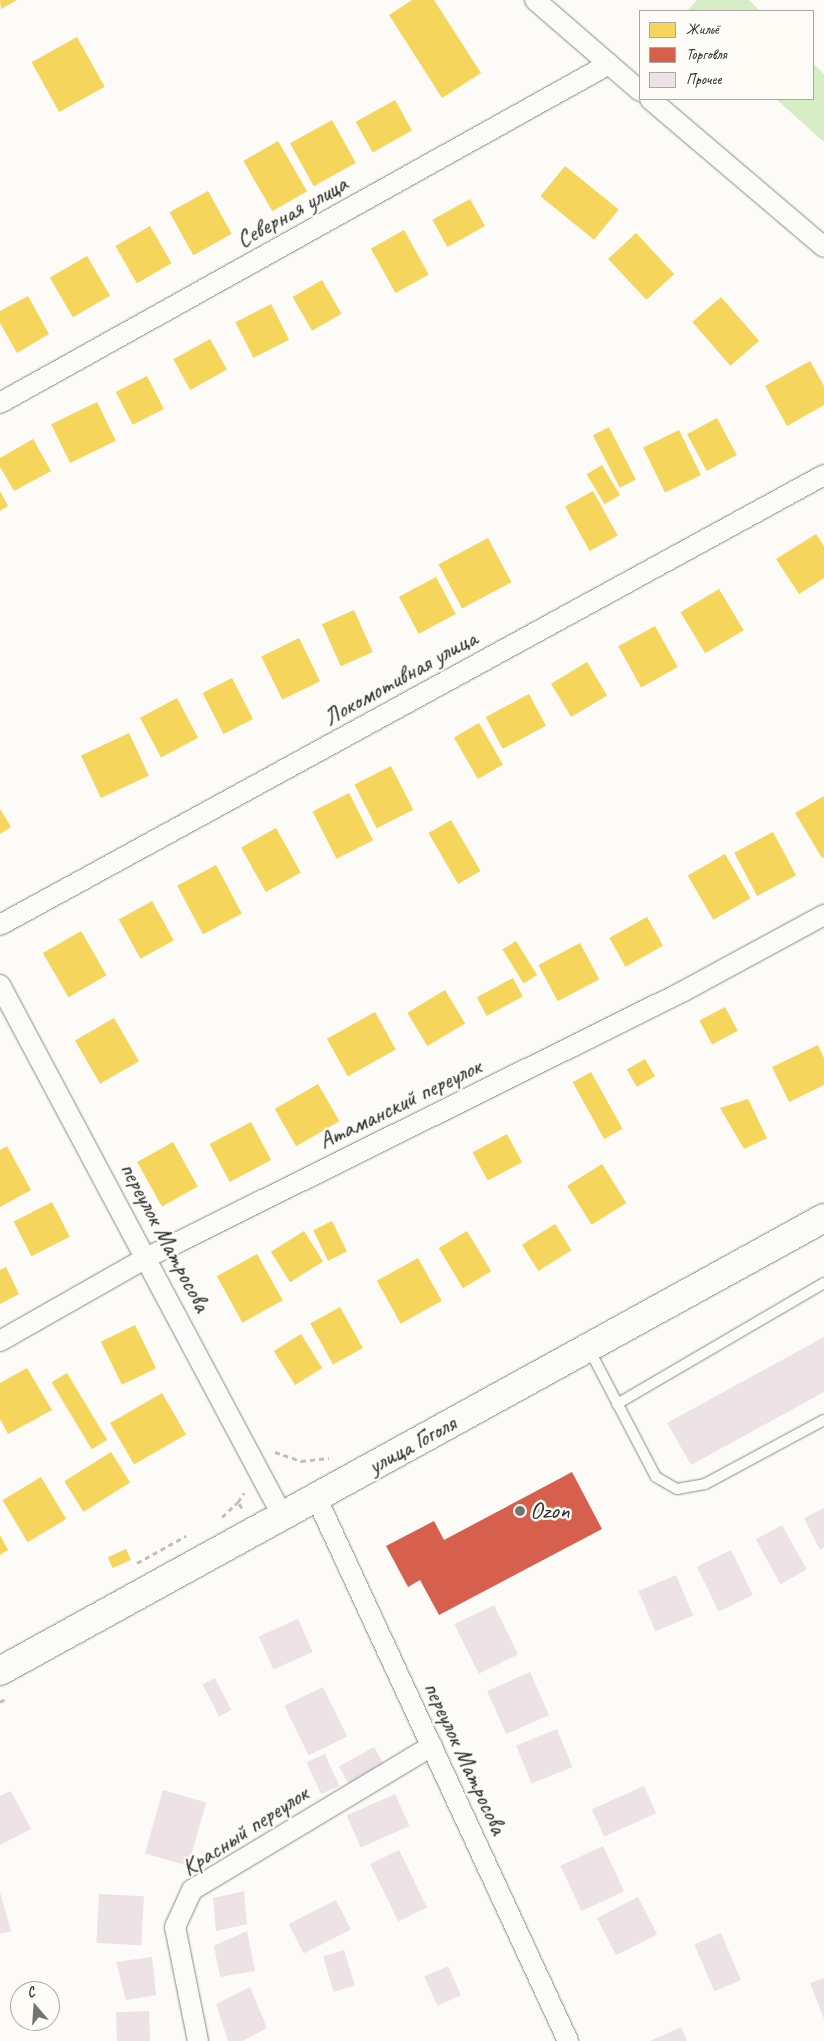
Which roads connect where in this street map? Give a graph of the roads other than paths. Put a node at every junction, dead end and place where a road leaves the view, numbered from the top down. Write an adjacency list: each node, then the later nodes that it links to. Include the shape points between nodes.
1 (535, 0): 2 (street)
2 (609, 64): 3 (street); 6 (street, Северная улица)
3 (639, 90)
4 (651, 100): 5 (street)
5 (824, 247)
6 (0, 403)
7 (824, 475): 9 (street, Локомотивная улица)
8 (824, 915): 12 (street, Атаманский переулок, via 682,992)
9 (0, 925)
10 (0, 985): 12 (street, переулок Матросова)
11 (824, 1218): 15 (main road, улица Гоголя)
12 (148, 1257): 14 (street, Атаманский переулок); 19 (street, переулок Матросова)
13 (824, 1283): 16 (lane)
14 (0, 1341)
15 (588, 1348): 16 (lane); 18 (main road, улица Гоголя)
16 (617, 1404): 17 (lane, via 656,1477 677,1489 705,1484)
17 (824, 1420)
18 (316, 1497): 19 (main road, улица Гоголя); 21 (street, переулок Матросова)
19 (282, 1515): 20 (main road, улица Гоголя)
20 (0, 1671)
21 (432, 1746): 22 (street, Красный переулок, via 192,1890 175,1927); 23 (street, переулок Матросова)
22 (198, 2041)
23 (568, 2041)

